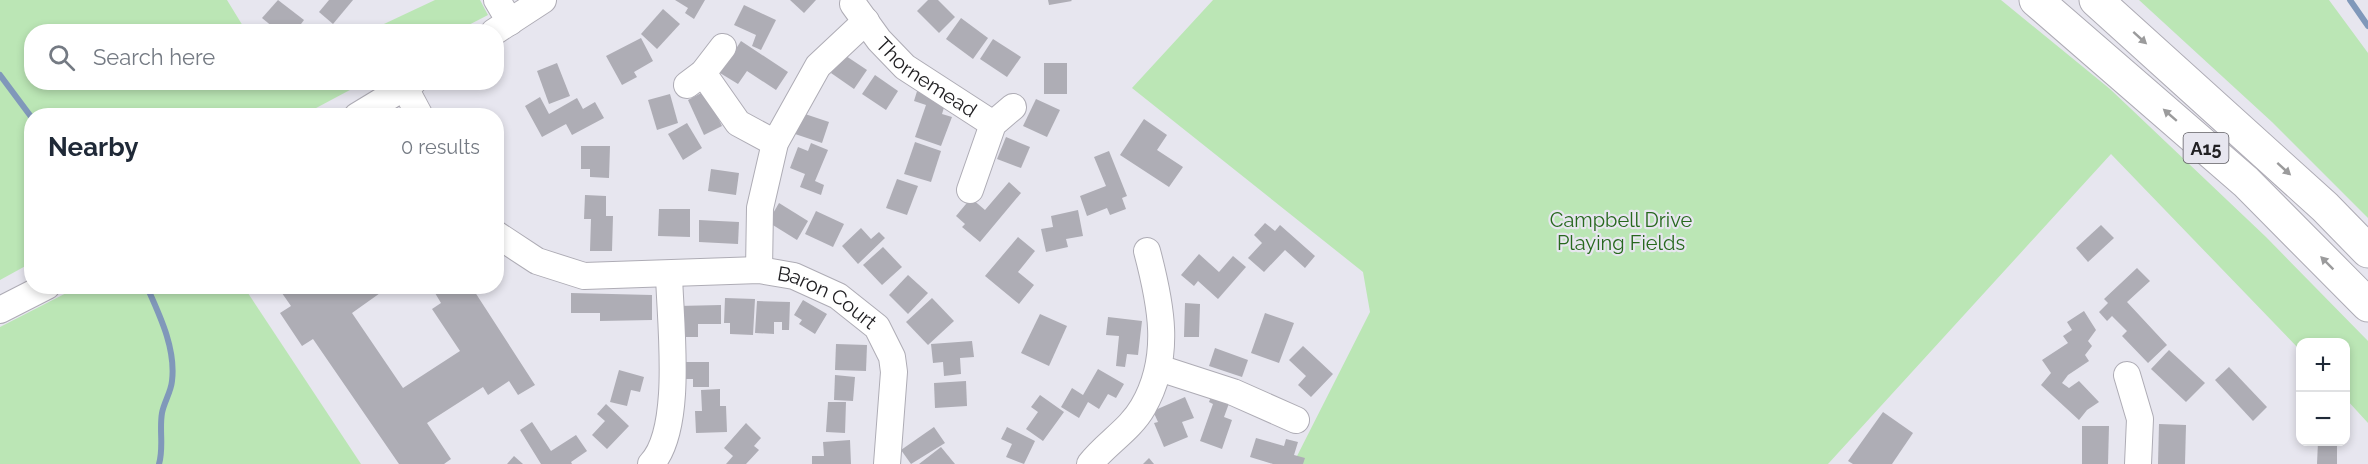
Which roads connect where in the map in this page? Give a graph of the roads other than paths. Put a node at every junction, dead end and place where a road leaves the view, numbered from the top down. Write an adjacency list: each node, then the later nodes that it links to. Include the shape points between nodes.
1 (497, 0): 5 (street)
2 (543, 0): 6 (street)
3 (2036, 0): 22 (highway, A15, one-way to 3, via 2246,182)
4 (2096, 0): 17 (highway, A15, one-way to 17)
5 (501, 24)
6 (504, 26)
7 (723, 47): 14 (street, via 695,79 738,123)
8 (401, 90): 11 (street)
9 (411, 90): 12 (street)
10 (1013, 106): 13 (street, Thornemead)
11 (370, 108)
12 (417, 108)
13 (993, 124): 14 (street, Thornemead, via 905,67 859,13 818,66); 15 (street, Thornemead)
14 (775, 143): 19 (street, Thornemead, via 760,208)
15 (969, 190)
16 (504, 239): 20 (street, Baron Court, via 537,261 560,270 602,277)
17 (2368, 250)
18 (1147, 251): 24 (street, via 1163,334)
19 (759, 270): 20 (street, Baron Court); 28 (street, Baron Court, via 794,276 819,286 854,307 877,327 892,357 894,372)
20 (669, 274): 27 (street, via 671,413 667,438)
21 (31, 294): 23 (street)
22 (2368, 305)
23 (0, 310)
24 (1159, 368): 26 (street, via 1233,392); 29 (street, via 1143,408)
25 (2127, 375): 30 (street, via 2139,419)
26 (1296, 420)
27 (651, 464)
28 (887, 464)
29 (1090, 464)
30 (2138, 464)

